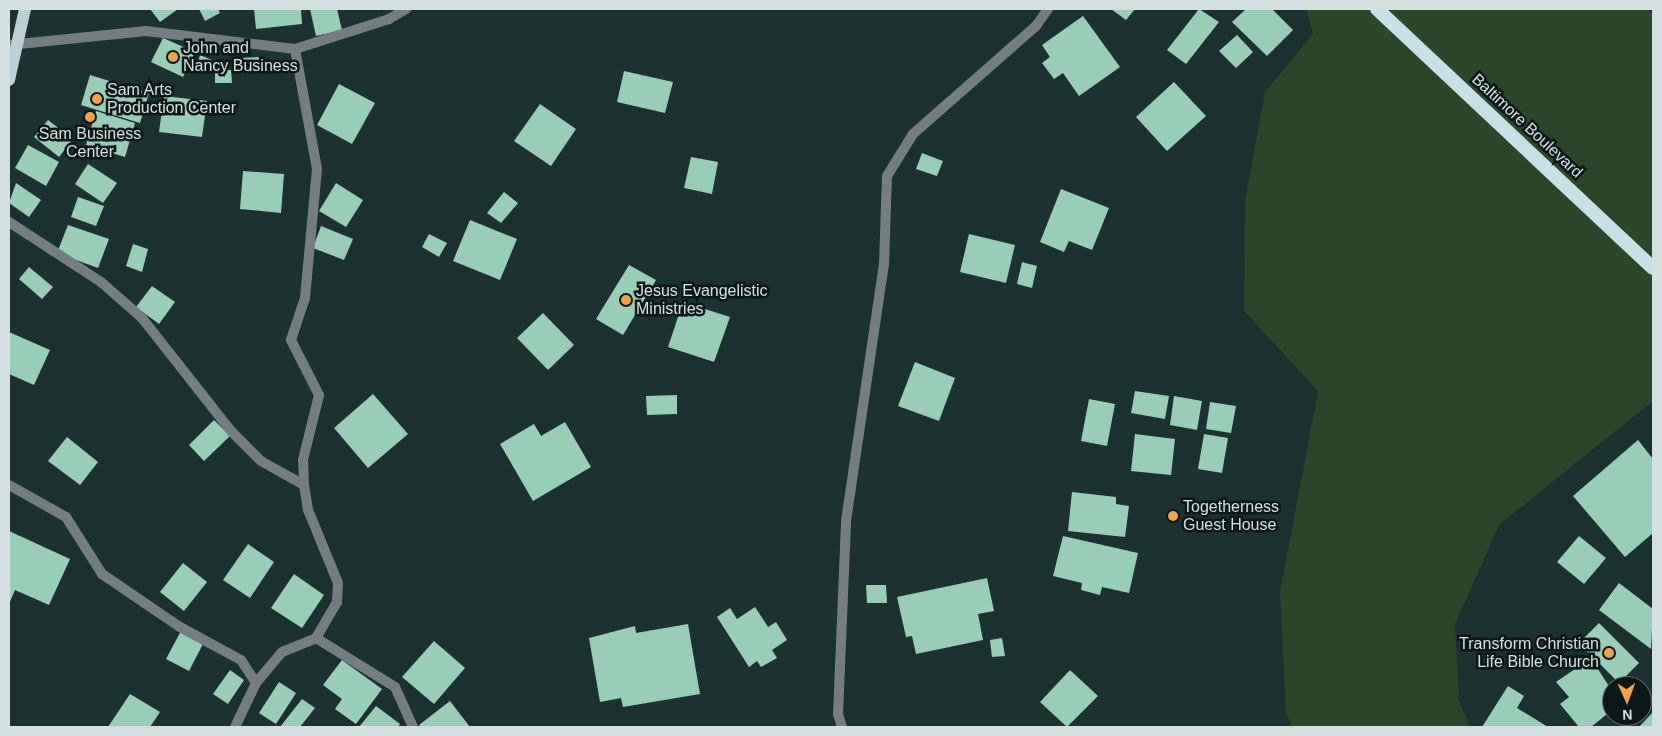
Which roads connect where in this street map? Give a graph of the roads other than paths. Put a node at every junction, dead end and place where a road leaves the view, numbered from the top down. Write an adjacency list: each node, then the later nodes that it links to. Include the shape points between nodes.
1 (25, 9): 5 (main road)
2 (406, 9): 6 (street, via 389,19)
3 (1048, 9): 16 (street, via 1036,26 913,134 887,176 884,265 846,521 838,714)
4 (1377, 9): 9 (highway, Baltimore Boulevard)
5 (14, 46): 6 (street, via 146,31); 7 (main road)
6 (295, 49): 11 (street, via 317,169 305,298 292,340 319,395 303,460)
7 (9, 80)
8 (9, 222): 11 (street, via 101,282 142,318 231,431 261,461)
9 (1653, 268)
10 (9, 485): 13 (street, via 66,517 102,574 180,627 241,660)
11 (304, 485): 12 (street, via 308,510 338,583 337,602)
12 (316, 638): 13 (street, via 282,652); 15 (street, via 395,687)
13 (256, 683): 14 (street)
14 (235, 727)
15 (413, 727)
16 (842, 727)

